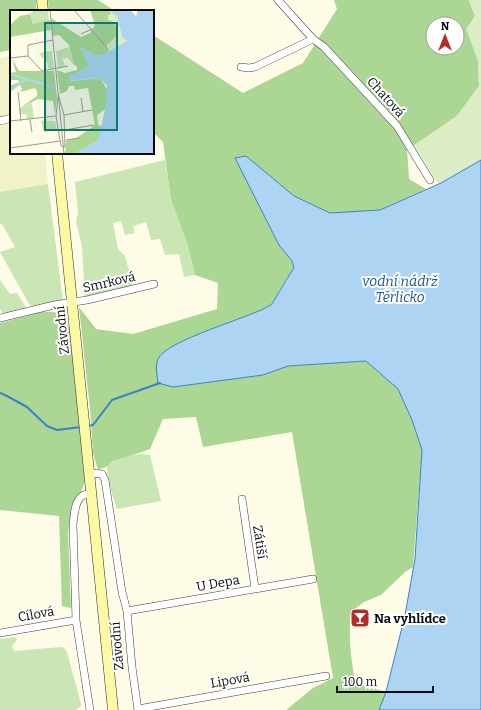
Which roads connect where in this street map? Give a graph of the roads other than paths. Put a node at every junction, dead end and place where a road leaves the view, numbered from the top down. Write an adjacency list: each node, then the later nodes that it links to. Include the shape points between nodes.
1 (42, 0): 3 (main road)
2 (278, 0): 4 (street, Chatová)
3 (43, 10)
4 (314, 39): 5 (street, via 255,67); 9 (street, Chatová, via 397,126)
5 (241, 67)
6 (10, 118): 7 (street)
7 (0, 121)
8 (57, 154): 11 (main road, Závodní)
9 (430, 180)
10 (154, 284): 11 (street, Smrková)
11 (73, 303): 12 (street, Smrková); 13 (main road, Závodní)
12 (0, 318)
13 (90, 473): 14 (main road, Závodní); 18 (street, Závodní, via 102,474 105,480)
14 (91, 493): 19 (street, via 80,498 74,511); 23 (main road, Závodní)
15 (242, 499): 17 (street, Zátiší)
16 (313, 579): 17 (street, U Depa)
17 (255, 588): 18 (street, U Depa)
18 (127, 611): 24 (street, Závodní)
19 (76, 620): 20 (street, Cílová); 22 (street)
20 (0, 633)
21 (326, 676): 24 (street, Lipová)
22 (90, 710)
23 (113, 710)
24 (138, 710)

